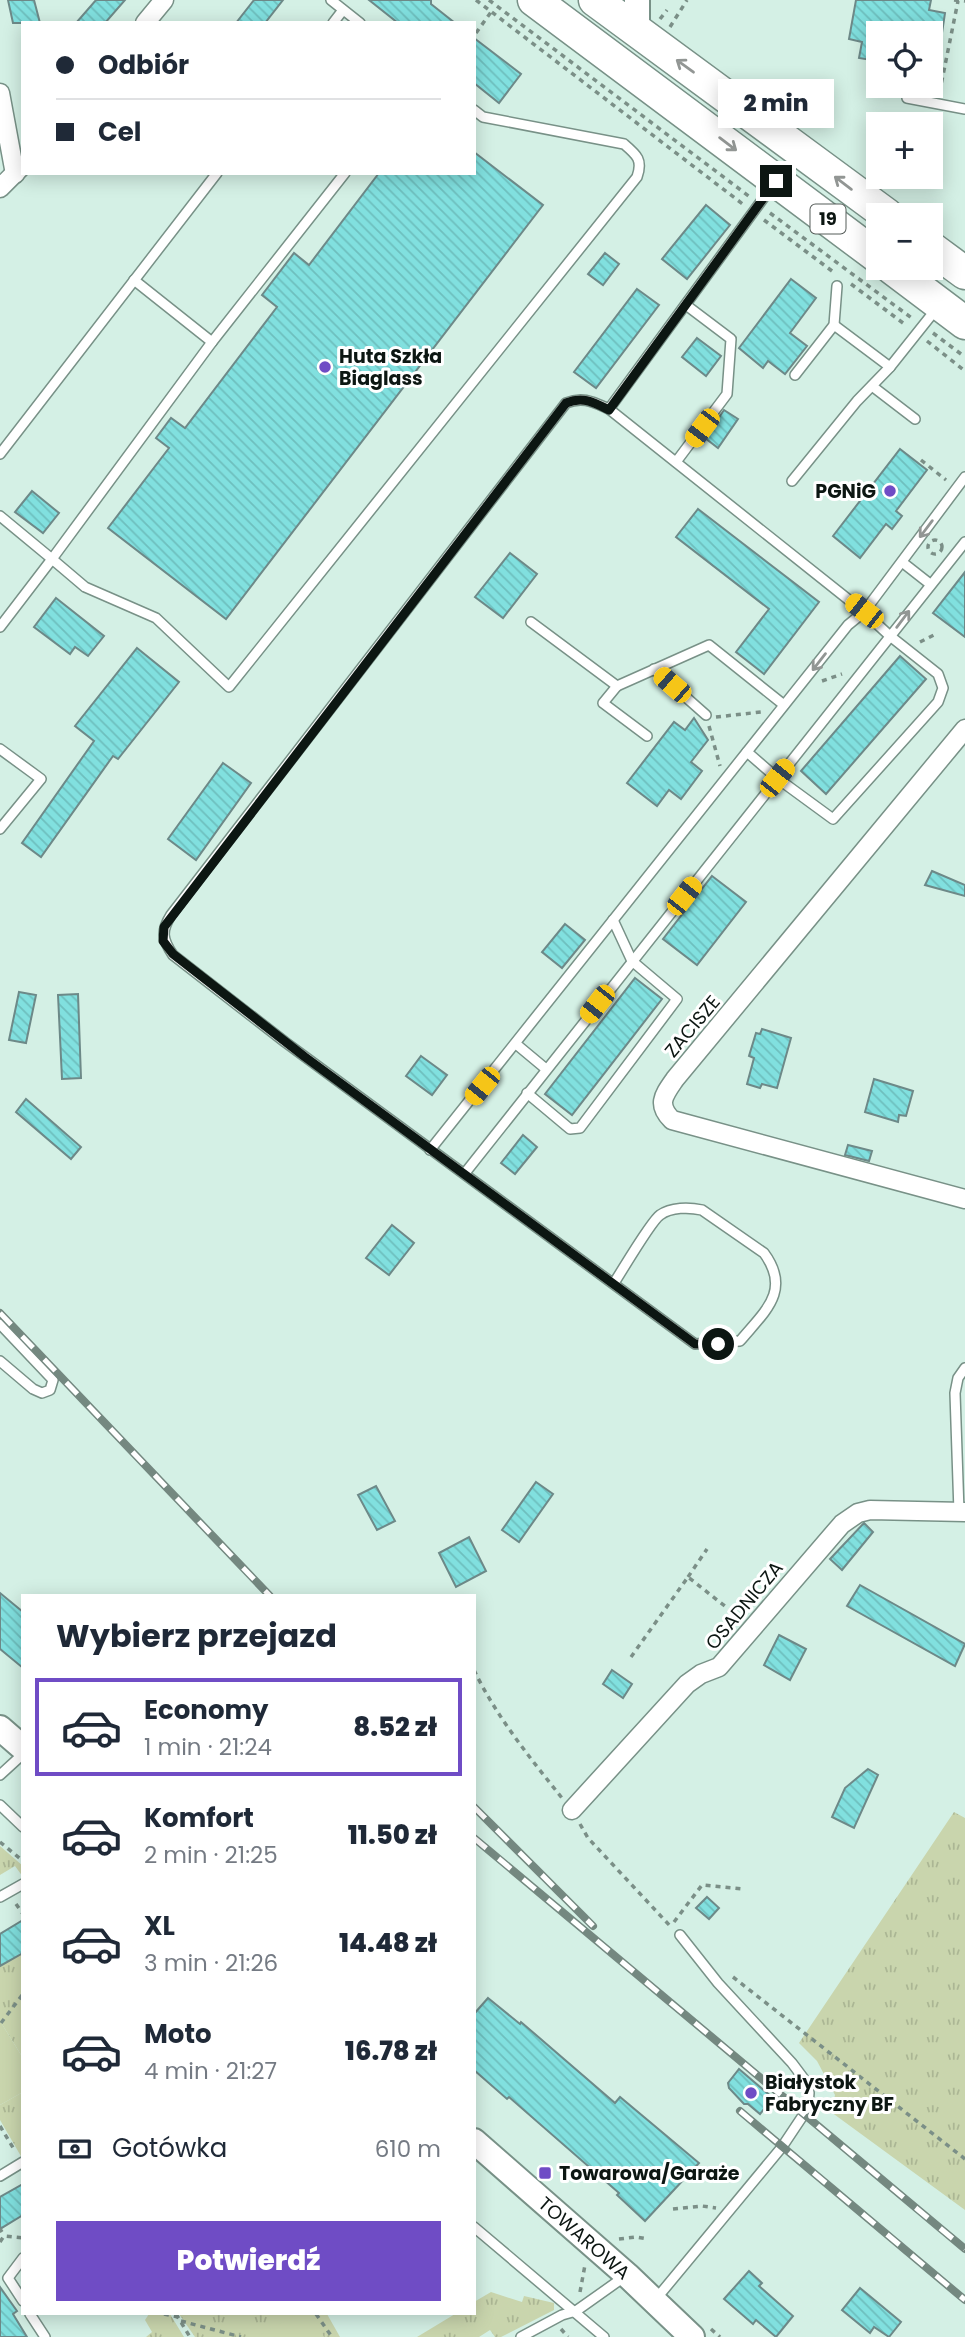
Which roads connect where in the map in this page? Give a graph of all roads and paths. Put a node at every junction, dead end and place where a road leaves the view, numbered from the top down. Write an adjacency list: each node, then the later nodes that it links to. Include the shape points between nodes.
1 (164, 0): 15 (street)
2 (331, 0): 11 (lane)
3 (475, 0): 12 (path)
4 (489, 0): 10 (path)
5 (687, 0): 14 (path)
6 (956, 0): 7 (path); 19 (path)
7 (965, 1)
8 (598, 3): 9 (highway); 13 (highway, 19)
9 (539, 4): 31 (highway, 19, one-way to 31, via 594,39)
10 (496, 6): 12 (path); 21 (path)
11 (343, 10): 16 (lane); 17 (lane)
12 (491, 12): 18 (path); 23 (path)
13 (637, 15): 26 (highway, 19, one-way to 13)
14 (677, 17)
15 (147, 21)
16 (335, 21)
17 (357, 21)
18 (476, 33)
19 (943, 73)
20 (0, 93): 27 (street)
21 (617, 96): 23 (path); 31 (path)
22 (912, 98): 24 (lane)
23 (611, 104): 31 (path)
24 (965, 109)
25 (476, 112): 61 (lane, via 483,117 624,144 637,157 637,177 229,687 156,618 85,587)
26 (799, 150): 31 (highway); 32 (highway, 19, one-way to 26)
27 (19, 170): 30 (street)
28 (215, 175): 37 (lane)
29 (343, 175): 45 (lane)
30 (0, 188)
31 (763, 199): 33 (highway, 19); 36 (path); 41 (lane); 42 (path)
32 (871, 203)
33 (866, 251)
34 (943, 257): 35 (highway)
35 (965, 273)
36 (838, 275)
37 (134, 280): 45 (lane); 53 (lane)
38 (900, 280): 42 (highway)
39 (849, 283): 42 (path)
40 (837, 286): 44 (lane)
41 (686, 305): 51 (lane); 55 (lane, via 731,339 727,394)
42 (927, 321): 43 (highway); 46 (path); 47 (lane); 48 (path)
43 (965, 323)
44 (834, 325): 47 (lane); 49 (lane)
45 (212, 342): 61 (lane)
46 (965, 357)
47 (890, 367): 50 (lane)
48 (965, 371)
49 (795, 375)
50 (872, 386): 52 (lane); 57 (lane)
51 (609, 410): 55 (lane); 86 (lane, via 590,400 566,403 164,927 163,941 173,954)
52 (915, 419)
53 (0, 454)
54 (920, 460): 58 (path)
55 (676, 463): 64 (lane)
56 (965, 477): 62 (lane, one-way to 62)
57 (792, 481)
58 (948, 481)
59 (0, 516): 61 (lane)
60 (965, 542): 63 (lane)
61 (52, 559): 66 (lane)
62 (902, 562): 63 (lane); 64 (lane)
63 (930, 584): 67 (lane, one-way to 63)
64 (864, 611): 67 (lane); 71 (lane, one-way to 71)
65 (531, 622): 70 (lane)
66 (0, 627)
67 (890, 636): 68 (lane); 78 (lane, via 938,674 943,688 938,702 834,819)
68 (866, 666): 71 (path); 78 (lane)
69 (654, 669): 70 (lane); 72 (lane, via 709,645); 73 (lane)
70 (617, 686): 75 (lane, via 603,703)
71 (797, 689): 72 (lane)
72 (783, 707): 73 (path, via 722,718); 77 (lane)
73 (706, 715): 79 (path)
74 (965, 729): 88 (street, ZACISZE, via 675,1079 662,1104 672,1120)
75 (647, 736)
76 (0, 749): 80 (lane, via 41,779)
77 (747, 752): 78 (lane); 79 (lane)
78 (777, 778): 82 (lane)
79 (724, 781): 81 (lane)
80 (0, 829)
81 (613, 920): 82 (lane); 83 (lane)
82 (632, 961): 84 (lane); 85 (lane, via 677,999 580,1128 570,1129)
83 (516, 1044): 84 (lane); 86 (lane)
84 (546, 1069): 85 (lane)
85 (527, 1093): 87 (lane)
86 (430, 1150): 87 (lane)
87 (464, 1172): 89 (lane)
88 (965, 1199)
89 (614, 1283): 89 (lane, via 659,1216 691,1208 702,1210 764,1253 776,1280 774,1300 740,1341 718,1344 695,1344)
90 (0, 1324): 91 (lane, via 53,1380 50,1390 33,1389)
91 (0, 1361)
92 (965, 1367): 93 (lane, via 955,1393)
93 (962, 1512): 96 (street, OSADNICZA, via 882,1509 858,1513 825,1542)
94 (707, 1549): 95 (path)
95 (688, 1577): 96 (path); 97 (path)
96 (753, 1628): 104 (street, OSADNICZA, via 719,1667 701,1674 669,1702)
97 (631, 1657)
98 (476, 1674): 104 (path, via 509,1728)
99 (0, 1728): 100 (main road)
100 (21, 1746)
101 (21, 1756): 102 (lane)
102 (0, 1776)
103 (0, 1805): 105 (lane)
104 (572, 1810): 113 (path, via 588,1838)
105 (21, 1825)
106 (0, 1842): 107 (path)
107 (21, 1859)
108 (21, 1885): 110 (lane)
109 (742, 1889): 113 (path, via 702,1885)
110 (0, 1897)
111 (16, 1904): 112 (path)
112 (21, 1911)
113 (670, 1926): 114 (path)
114 (680, 1936): 124 (lane, via 792,2063 809,2093 804,2114)
115 (724, 1970): 121 (path)
116 (21, 1997): 117 (path)
117 (1, 2023)
118 (0, 2126): 120 (path)
119 (476, 2143): 133 (main road, TOWAROWA)
120 (13, 2148)
121 (965, 2159)
122 (21, 2163): 123 (lane)
123 (0, 2176)
124 (733, 2206): 125 (path); 135 (lane)
125 (673, 2209)
126 (476, 2229): 136 (lane)
127 (21, 2238): 130 (path, via 4,2236)
128 (610, 2238): 129 (path)
129 (648, 2239)
130 (0, 2242)
131 (21, 2261): 134 (lane, via 8,2278)
132 (585, 2263): 136 (path)
133 (627, 2275): 135 (main road, TOWAROWA); 136 (lane)
134 (21, 2298)
135 (653, 2301): 148 (main road, TOWAROWA)
136 (580, 2309): 145 (lane); 147 (lane)
137 (31, 2315): 141 (lane)
138 (317, 2315): 144 (path)
139 (178, 2317): 142 (path); 143 (path)
140 (559, 2328): 146 (path)
141 (45, 2337)
142 (190, 2337)
143 (241, 2337)
144 (332, 2337)
145 (521, 2337)
146 (568, 2337)
147 (604, 2337)
148 (692, 2337)

